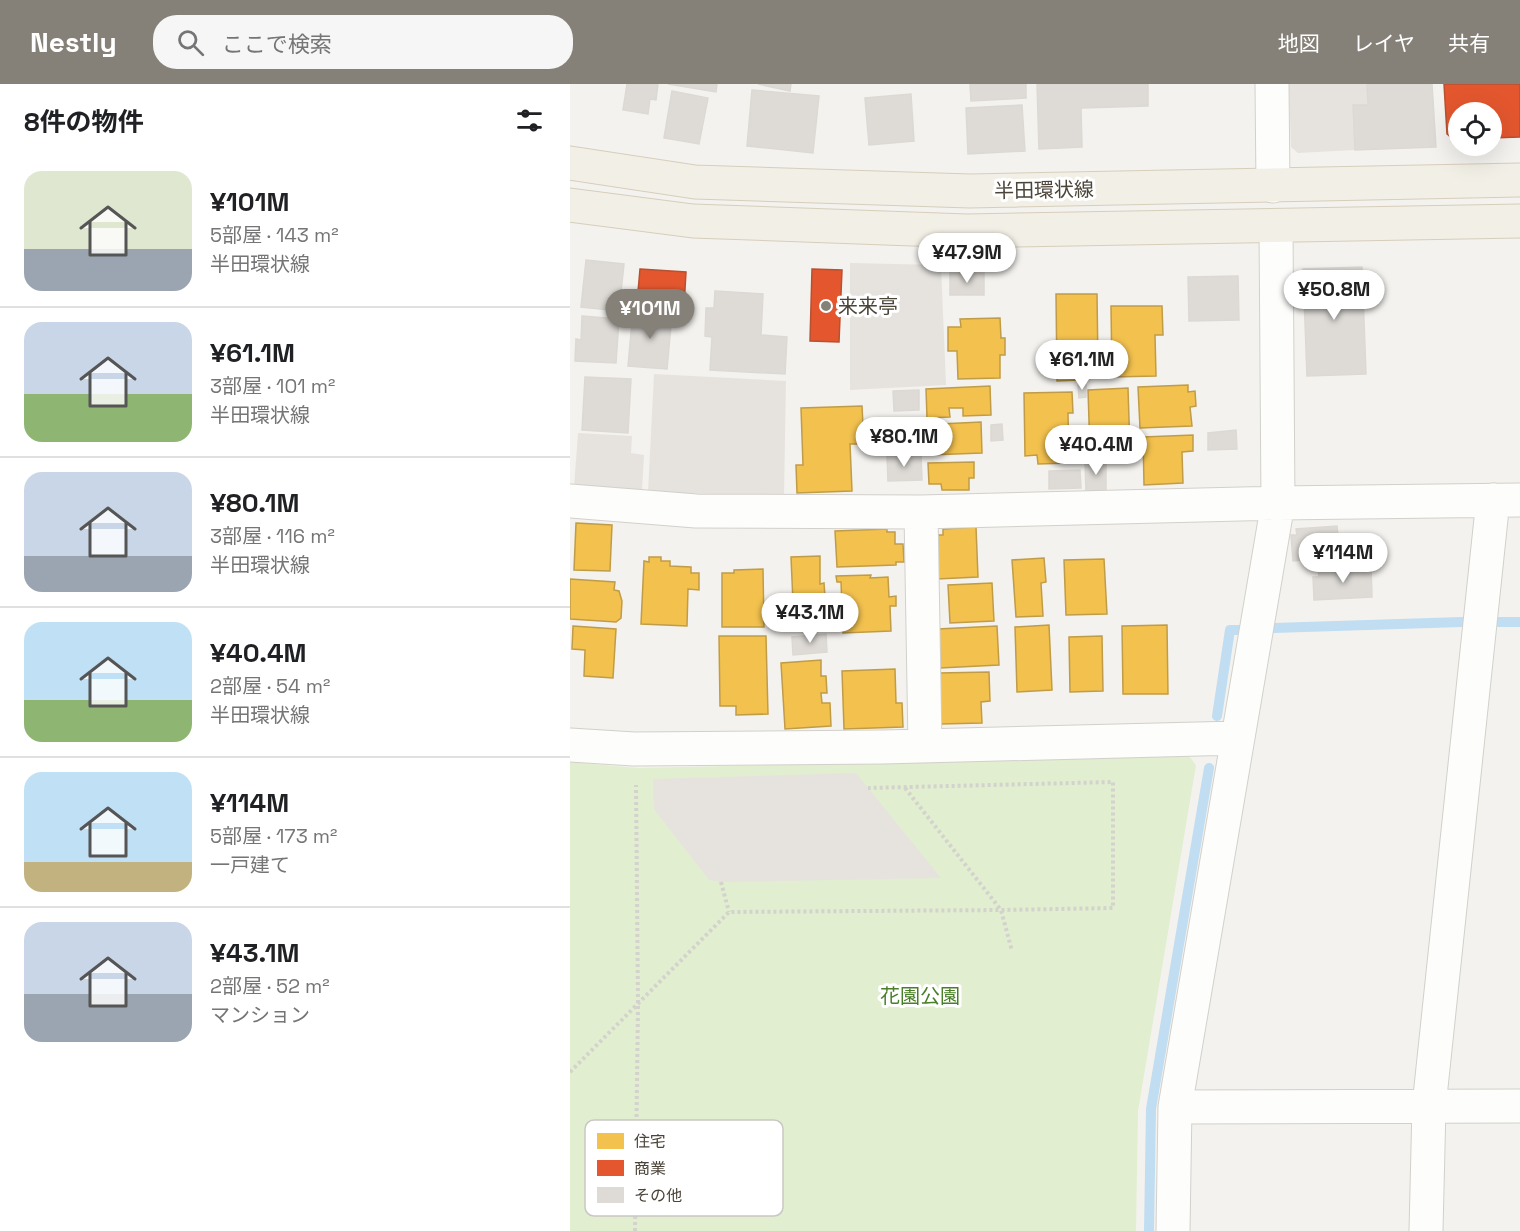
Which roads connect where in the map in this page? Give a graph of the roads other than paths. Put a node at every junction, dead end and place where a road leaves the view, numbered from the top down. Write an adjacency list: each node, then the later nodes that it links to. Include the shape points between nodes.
1 (1272, 84): 4 (street)
2 (570, 163): 4 (main road, 半田環状線, via 695,182 970,191)
3 (1520, 180): 4 (main road, 半田環状線)
4 (1274, 186)
5 (570, 205): 7 (main road, 半田環状線, via 693,221 968,231)
6 (1520, 221): 7 (main road, 半田環状線)
7 (1276, 227): 10 (street)
8 (1507, 500): 10 (street); 15 (street)
9 (570, 501): 11 (street, via 696,511)
10 (1278, 503): 11 (street); 12 (street)
11 (921, 512): 14 (street)
12 (1238, 738): 14 (street); 17 (street)
13 (570, 745): 14 (street, via 634,749)
14 (925, 745)
15 (1429, 1106): 16 (street); 17 (street); 19 (street)
16 (1520, 1106)
17 (1175, 1107): 18 (street)
18 (1173, 1231)
19 (1426, 1231)

